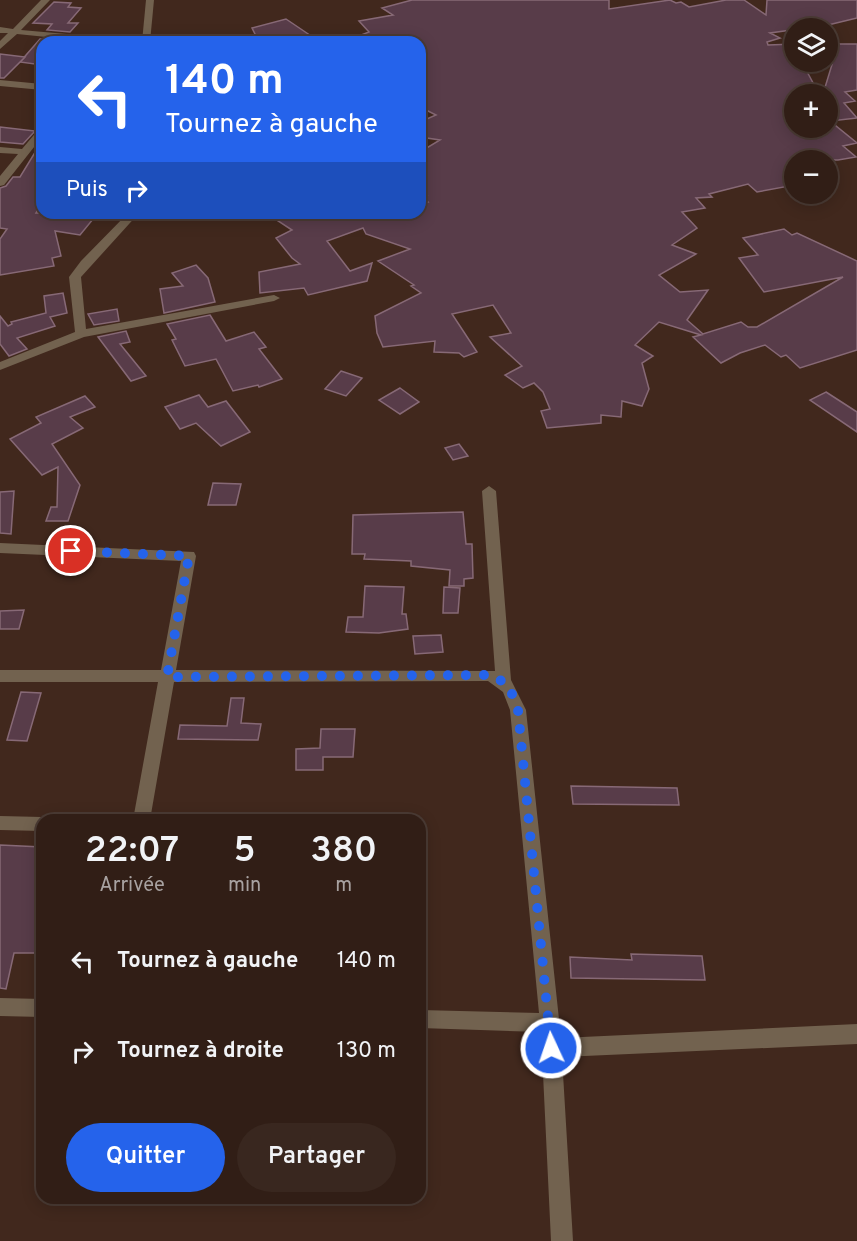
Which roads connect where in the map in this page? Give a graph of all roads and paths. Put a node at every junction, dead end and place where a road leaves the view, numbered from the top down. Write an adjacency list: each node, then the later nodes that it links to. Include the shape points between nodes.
1 (46, 0): 4 (street)
2 (150, 0): 6 (street)
3 (0, 30): 4 (street)
4 (14, 32): 5 (street); 7 (street)
5 (58, 36)
6 (147, 36)
7 (0, 46)
8 (0, 83): 9 (street)
9 (36, 86)
10 (36, 139): 12 (street)
11 (0, 150): 12 (street)
12 (26, 152): 13 (street)
13 (0, 183)
14 (129, 219): 16 (street, via 75,277)
15 (274, 298): 16 (street)
16 (81, 334): 17 (street)
17 (0, 366)
18 (489, 491): 22 (street)
19 (0, 548): 21 (street, via 189,556)
20 (0, 676): 21 (street)
21 (167, 677): 22 (street, via 489,675); 23 (street)
22 (503, 680): 29 (street, via 518,710)
23 (142, 814)
24 (0, 823): 25 (street)
25 (36, 824)
26 (0, 1007): 27 (street)
27 (36, 1008)
28 (426, 1019): 29 (street)
29 (550, 1023): 31 (street)
30 (857, 1034): 31 (street)
31 (551, 1048): 32 (street)
32 (562, 1241)

